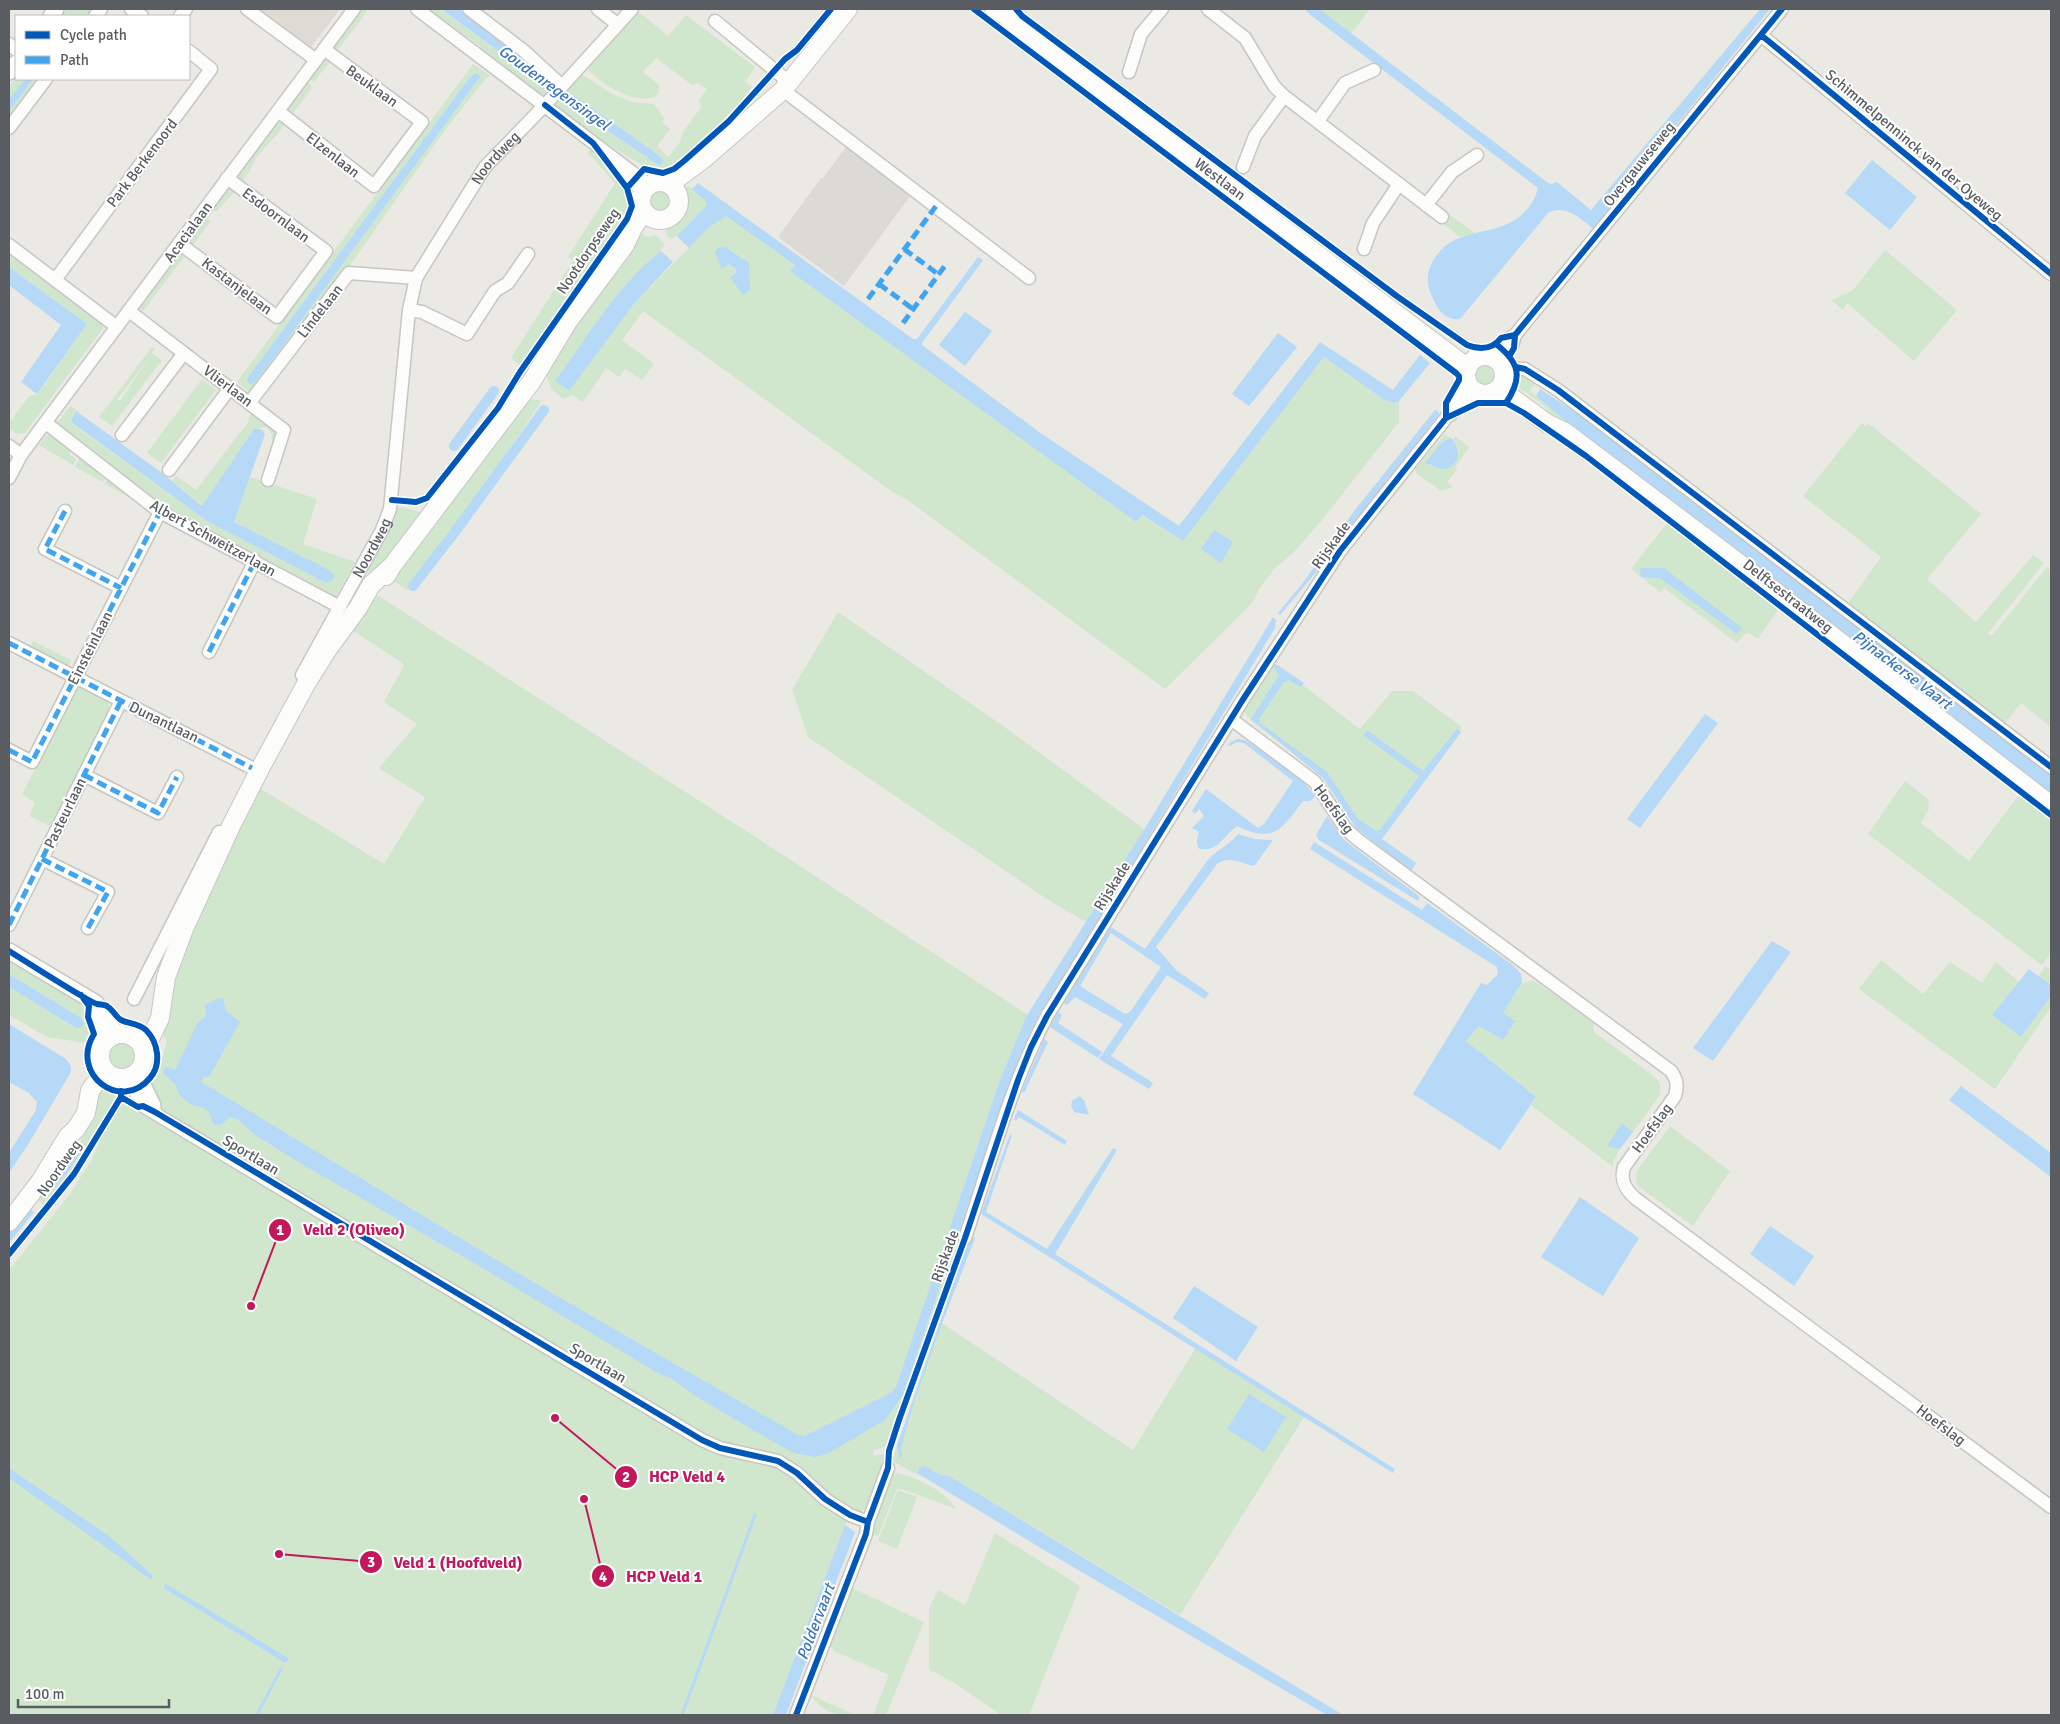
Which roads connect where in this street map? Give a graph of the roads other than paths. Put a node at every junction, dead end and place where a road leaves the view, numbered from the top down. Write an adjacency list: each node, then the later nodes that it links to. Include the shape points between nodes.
1 (247, 9): 17 (street)
2 (354, 9): 15 (street, Acacialaan)
3 (417, 9): 22 (street)
4 (469, 9): 22 (street, via 524,50)
5 (598, 9): 13 (street)
6 (632, 9): 13 (street, Noordweg)
7 (1162, 9): 19 (street, via 1141,34)
8 (1208, 9): 23 (street, via 1245,38 1274,86)
9 (1782, 9): 14 (street, Overgauwseweg)
10 (1000, 11): 50 (main road, Westlaan, via 1048,51 1399,317)
11 (841, 12): 21 (main road, via 812,52)
12 (715, 21): 21 (street)
13 (617, 24): 22 (street, Noordweg)
14 (1761, 35): 42 (street, Schimmelpenninck van der Oyeweg); 50 (street, Overgauwseweg)
15 (324, 49): 17 (street, Acacialaan); 26 (street, Beuklaan)
16 (190, 52): 45 (street, Park Berkenoord, via 211,69)
17 (316, 60): 24 (street, Acacialaan)
18 (1374, 70): 25 (street, via 1345,83)
19 (1129, 72)
20 (45, 80): 27 (street)
21 (783, 84): 33 (main road, via 754,108 739,128); 44 (street)
22 (555, 94): 32 (street, via 608,154); 43 (street, Noordweg, via 485,167)
23 (1284, 96): 25 (street); 29 (street, via 1255,136)
24 (278, 112): 26 (street, Elzenlaan, via 374,186); 30 (street, Acacialaan)
25 (1318, 121): 31 (street)
26 (422, 122)
27 (9, 128)
28 (1476, 155): 34 (street, via 1452,172)
29 (1244, 167)
30 (227, 178): 37 (street, Acacialaan); 40 (street, Esdoornlaan)
31 (1400, 184): 34 (street); 39 (street, via 1373,223)
32 (646, 188): 33 (main road, via 658,182); 35 (main road, via 641,201)
33 (674, 188): 35 (main road, via 679,203 673,215 662,220)
34 (1426, 205): 36 (street)
35 (648, 215): 82 (main road, Nootdorpseweg, via 634,226 625,245 567,323 532,380 392,566 371,586 306,684 231,826 168,967 160,1018 151,1037)
36 (1442, 217)
37 (179, 243): 40 (street, Kastanjelaan, via 277,317); 47 (street, Acacialaan)
38 (9, 245): 45 (street)
39 (1364, 249)
40 (326, 251)
41 (528, 254): 46 (street, via 508,283 495,291 467,334 422,312)
42 (2051, 274)
43 (416, 278): 46 (street, Noordweg); 52 (street, Lindelaan, via 349,273)
44 (1029, 278)
45 (55, 280): 48 (street)
46 (409, 310): 64 (street, Noordweg, via 390,509)
47 (129, 311): 48 (street, Acacialaan); 49 (street, Vlierlaan)
48 (117, 328): 53 (street, Acacialaan)
49 (184, 353): 51 (street, Vlierlaan); 54 (street)
50 (1487, 373): 69 (street, Rijskade, via 1456,400 1446,418 1340,552); 71 (street, Delftsestraatweg, via 1525,369 1558,390); 75 (main road, Delftsestraatweg, via 1548,424 1565,432 1727,554)
51 (230, 388): 52 (street, Vlierlaan); 57 (street)
52 (250, 402): 59 (street, Vlierlaan, via 284,430)
53 (46, 423): 56 (street, Acacialaan); 61 (street, Albert Schweitzerlaan)
54 (122, 435)
55 (9, 446): 56 (street)
56 (21, 455): 58 (street, Acacialaan)
57 (169, 470)
58 (9, 478)
59 (268, 480)
60 (65, 511): 63 (street, via 45,549)
61 (160, 512): 62 (street, Albert Schweitzerlaan); 63 (street, Einsteinlaan)
62 (256, 561): 64 (street, Albert Schweitzerlaan); 66 (street)
63 (121, 588): 67 (street, Einsteinlaan)
64 (340, 607): 72 (street, Noordweg)
65 (9, 643): 67 (street, Dunantlaan)
66 (209, 652)
67 (76, 676): 68 (street, Dunantlaan); 70 (street, Einsteinlaan, via 32,762)
68 (120, 701): 72 (street, Dunantlaan); 73 (street, Pasteurlaan)
69 (1231, 719): 86 (street, Rijskade, via 1104,922 1031,1047); 88 (street, Hoefslag, via 1312,779 1345,828 1357,839 1671,1071 1676,1079 1675,1096 1624,1167 1624,1185 1635,1198)
70 (9, 750)
71 (2051, 767)
72 (252, 768): 80 (street, Noordweg)
73 (84, 775): 74 (street, via 158,813); 76 (street, Pasteurlaan)
74 (177, 777)
75 (2051, 805)
76 (42, 858): 77 (street, Pasteurlaan); 78 (street, via 108,892)
77 (9, 925)
78 (88, 928)
79 (9, 951): 81 (street, via 96,1004)
80 (134, 1000)
81 (112, 1038): 82 (main road, via 129,1035); 83 (main road, via 100,1051)
82 (138, 1043): 84 (main road, via 143,1060)
83 (105, 1068): 84 (main road, via 120,1078); 85 (main road, Noordweg, via 90,1091 86,1113)
84 (132, 1074): 89 (street, Sportlaan, via 143,1106 702,1440 720,1448 778,1461 797,1473 825,1499)
85 (9, 1222)
86 (965, 1238)
87 (888, 1468): 89 (street)
88 (2051, 1507)
89 (868, 1522): 90 (street)
90 (796, 1715)

